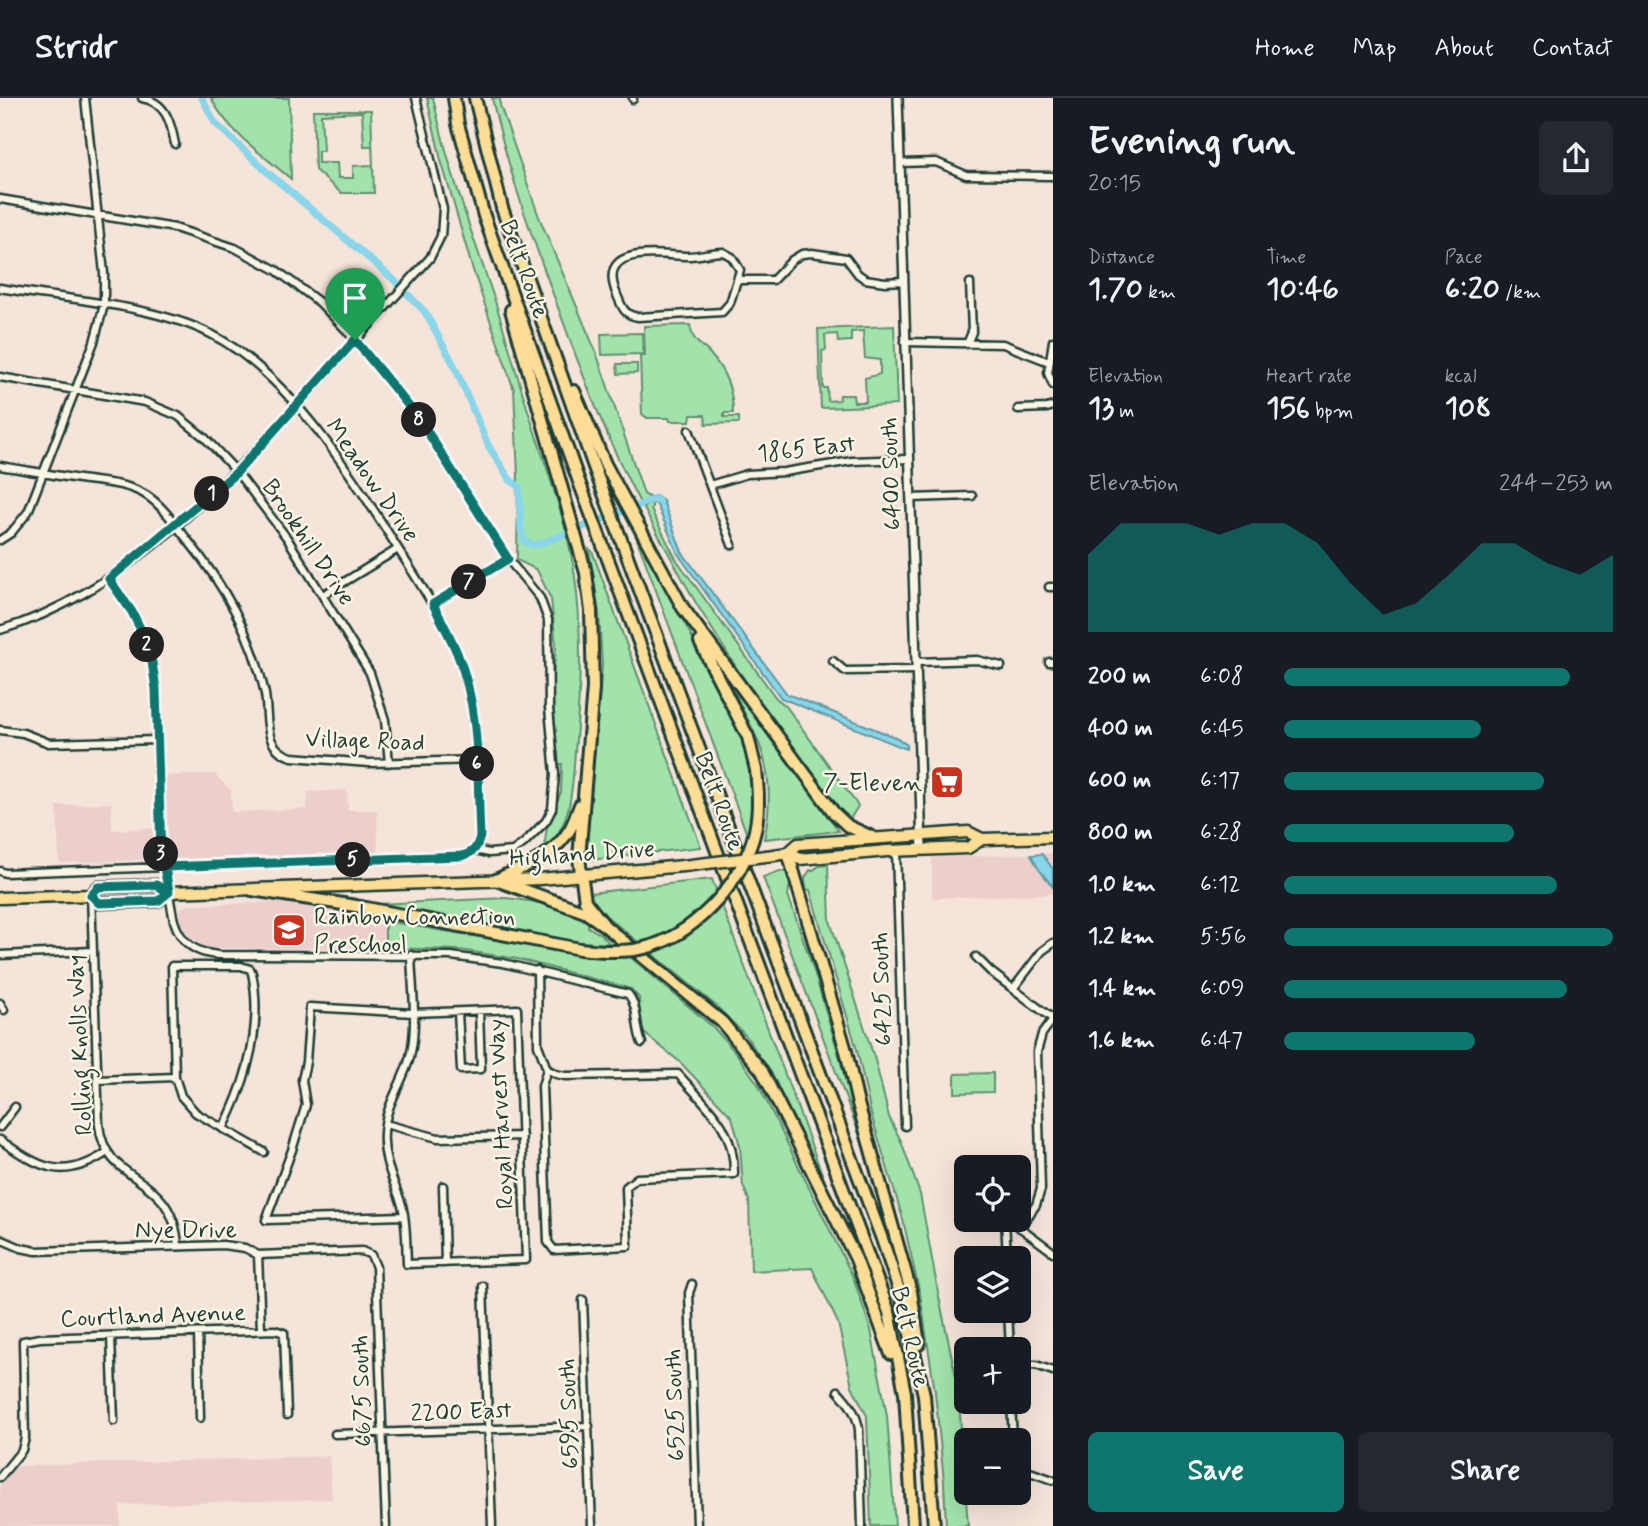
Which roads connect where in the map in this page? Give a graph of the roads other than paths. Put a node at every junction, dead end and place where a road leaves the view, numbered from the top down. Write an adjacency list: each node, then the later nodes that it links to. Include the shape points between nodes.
1 (85, 98): 11 (street)
2 (142, 98): 7 (street, via 162,107)
3 (416, 98): 19 (street, via 443,209 441,236 430,258)
4 (454, 98): 12 (highway, Belt Route)
5 (475, 98): 13 (highway, Belt Route, via 502,208)
6 (898, 98): 8 (street, 6400 South)
7 (175, 144)
8 (900, 163): 9 (street, via 936,162 966,175); 15 (street, 6400 South)
9 (1053, 176)
10 (0, 199): 11 (street)
11 (98, 215): 18 (street); 19 (street, via 175,228 235,248 276,270 319,302)
12 (484, 216): 55 (highway, via 586,573 592,611 593,688); 116 (highway, Belt Route, via 889,1312)
13 (528, 280): 46 (highway, via 605,464); 117 (highway, Belt Route, via 882,1239 902,1299)
14 (738, 280): 14 (street, via 735,260 723,252 623,259 612,274 624,310 635,317 719,313 728,307); 15 (street, via 774,280 795,257 813,253 846,258 865,279)
15 (904, 281): 21 (street, 6400 South)
16 (970, 283): 22 (street, via 972,332)
17 (0, 288): 18 (street, Meadow Drive)
18 (104, 305): 26 (street); 27 (street, Meadow Drive, via 181,321 212,335 264,372)
19 (355, 340): 27 (street); 42 (street, via 420,420)
20 (1053, 341): 23 (street)
21 (905, 342): 22 (street); 31 (street, 6400 South)
22 (967, 344): 23 (street, via 1003,345)
23 (1049, 362): 25 (street)
24 (0, 377): 26 (street, Brookhill Drive)
25 (1053, 385)
26 (76, 390): 33 (street, Brookhill Drive, via 145,402 177,416); 34 (street)
27 (296, 406): 33 (street); 41 (street, Meadow Drive, via 355,481)
28 (1053, 406): 29 (street)
29 (1018, 409)
30 (689, 430): 35 (street)
31 (909, 459): 35 (street, 1865 East, via 747,474); 37 (street, 6400 South)
32 (0, 466): 34 (street, Village Road)
33 (237, 472): 38 (street); 44 (street, Brookhill Drive)
34 (44, 473): 38 (street, Village Road, via 131,488 157,503); 39 (street, via 24,520)
35 (710, 485): 40 (street)
36 (972, 496): 37 (street)
37 (911, 498): 49 (street, 6400 South)
38 (176, 525): 43 (street); 54 (street, Village Road, via 215,575 245,629 276,749 292,757)
39 (0, 540)
40 (732, 545)
41 (398, 549): 44 (street); 45 (street, Meadow Drive)
42 (508, 559): 45 (street); 61 (street, via 540,598 548,620 555,793 546,821 518,848 498,853)
43 (109, 579): 47 (street, via 44,615); 52 (street, via 132,612 152,662)
44 (323, 595): 54 (street, Brookhill Drive, via 370,673 386,720)
45 (433, 604): 53 (street, Meadow Drive, via 467,682)
46 (683, 608): 57 (highway, via 834,813 848,826); 68 (highway, bridge, via 748,737 760,799 749,850 735,876 688,927 636,950 605,952)
47 (0, 630)
48 (833, 662): 49 (street, via 845,671)
49 (916, 666): 50 (street, via 977,660); 56 (street, 6400 South)
50 (1001, 666)
51 (0, 730): 52 (street, via 49,743)
52 (158, 740): 64 (street)
53 (477, 760): 54 (street, Village Road); 61 (street, Meadow Drive, via 480,836)
54 (389, 763)
55 (584, 796): 66 (highway); 67 (highway, via 568,833 557,846)
56 (921, 834): 57 (main road, Highland Drive); 59 (main road, Highland Drive, via 968,832); 60 (street, 6400 South)
57 (872, 837): 63 (main road, Highland Drive, via 798,844)
58 (1053, 837): 59 (main road, Highland Drive)
59 (982, 839): 60 (main road, Highland Drive, via 968,848)
60 (922, 849): 62 (main road, Highland Drive)
61 (475, 850): 64 (street, via 461,856)
62 (896, 851): 63 (main road, Highland Drive, via 800,859); 90 (street, 6425 South)
63 (788, 853): 66 (main road, Highland Drive, bridge); 117 (highway, via 911,1292)
64 (165, 867): 65 (street); 69 (street)
65 (0, 871)
66 (581, 877): 67 (main road, Highland Drive); 72 (highway, via 585,901)
67 (496, 880): 68 (main road, Highland Drive); 72 (highway, via 585,912)
68 (252, 890): 69 (main road, Highland Drive)
69 (169, 892): 70 (main road, Highland Drive, via 156,885 98,887); 70 (main road, Highland Drive, via 158,901 99,903); 76 (street, via 177,930 188,944 204,953)
70 (91, 895): 71 (main road, Highland Drive); 74 (street, Rolling Knolls Way)
71 (0, 898)
72 (605, 926): 116 (highway, via 722,1022 762,1071 856,1259)
73 (1053, 943): 79 (street)
74 (93, 951): 75 (street); 87 (street, Rolling Knolls Way)
75 (0, 955)
76 (411, 955): 78 (street, via 470,958); 82 (street)
77 (976, 957): 79 (street)
78 (537, 970): 84 (street, via 632,998); 85 (street, via 538,1045)
79 (1013, 989): 83 (street)
80 (479, 1011): 81 (street, Royal Harvest Way); 81 (street, via 481,1069 461,1070); 93 (street, Royal Harvest Way, via 517,1009)
81 (458, 1012): 82 (street, Royal Harvest Way)
82 (413, 1013): 89 (street, via 411,1054); 99 (street, Royal Harvest Way, via 310,1007 302,1080 306,1105 266,1220)
83 (1053, 1019): 98 (street, via 1037,1052 1041,1189)
84 (642, 1043)
85 (547, 1069): 85 (street, via 565,1076 678,1074 722,1122 734,1151 734,1174 637,1178 626,1187 628,1246 554,1250 548,1242 542,1086)
86 (175, 1077): 87 (street); 92 (street, via 191,1109); 92 (street, via 172,965 250,969 252,1051)
87 (97, 1080): 96 (street, Rolling Knolls Way, via 100,1135)
88 (15, 1107): 91 (street)
89 (385, 1124): 93 (street, via 438,1138); 99 (street, via 389,1172)
90 (905, 1126)
91 (0, 1128)
92 (223, 1129): 95 (street)
93 (522, 1136): 106 (street, Royal Harvest Way, via 526,1260)
94 (0, 1140): 96 (street, via 50,1169 76,1168)
95 (264, 1152)
96 (106, 1153): 102 (street, Rolling Knolls Way, via 167,1205)
97 (443, 1186): 106 (street)
98 (1031, 1213)
99 (404, 1216): 106 (street, Royal Harvest Way, via 407,1264)
100 (1026, 1232): 103 (street)
101 (0, 1239): 102 (street, Nye Drive, via 36,1251)
102 (178, 1246): 104 (street, Nye Drive, via 235,1245)
103 (1053, 1252)
104 (258, 1255): 105 (street, Nye Drive, via 362,1251); 110 (street)
105 (371, 1255): 123 (street, 6675 South, via 376,1269)
106 (445, 1263)
107 (692, 1284): 131 (street, 6525 South)
108 (483, 1286): 122 (street)
109 (583, 1300): 121 (street, 6595 South)
110 (261, 1331): 111 (street, Courtland Avenue); 118 (street, Courtland Avenue, via 284,1333)
111 (198, 1333): 112 (street, Courtland Avenue); 119 (street)
112 (111, 1336): 120 (street); 126 (street, Courtland Avenue, via 23,1341 25,1438 22,1450)
113 (1031, 1365): 114 (street)
114 (1053, 1371)
115 (838, 1391): 132 (street, via 850,1404 859,1429)
116 (905, 1393): 133 (highway, Belt Route)
117 (924, 1395): 134 (highway, Belt Route)
118 (287, 1415)
119 (200, 1418)
120 (114, 1421)
121 (589, 1426): 122 (street, 2200 East); 130 (street, 6595 South)
122 (488, 1429): 123 (street, 2200 East); 129 (street)
123 (382, 1433): 124 (street, 2200 East); 128 (street, 6675 South)
124 (335, 1434)
125 (1031, 1471): 127 (street)
126 (0, 1477)
127 (1053, 1480)
128 (386, 1526)
129 (492, 1526)
130 (592, 1526)
131 (697, 1526)
132 (862, 1526)
133 (913, 1526)
134 (934, 1526)

